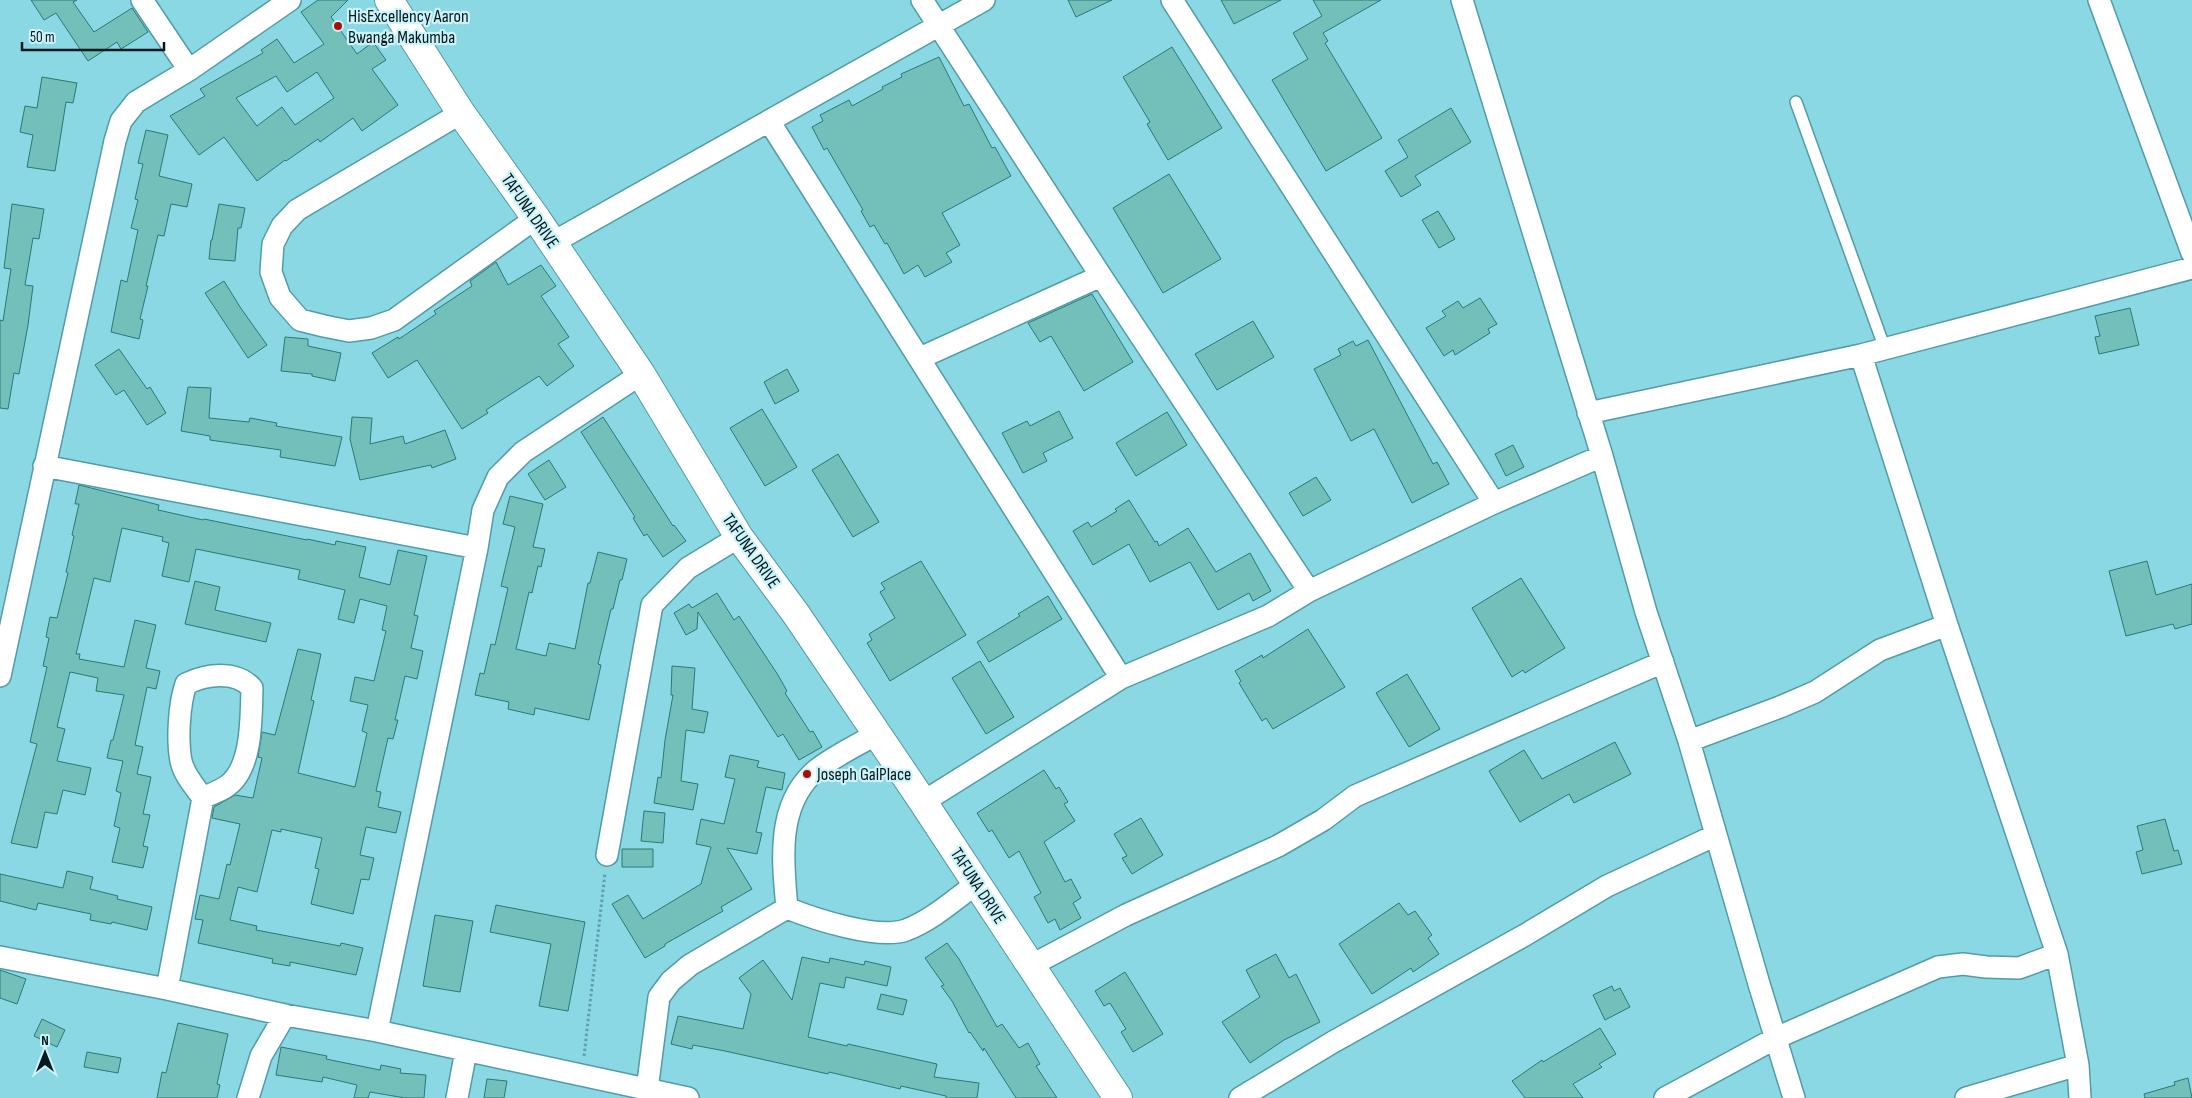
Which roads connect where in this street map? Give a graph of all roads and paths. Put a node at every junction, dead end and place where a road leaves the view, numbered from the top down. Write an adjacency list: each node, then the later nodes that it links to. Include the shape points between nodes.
1 (142, 0): 10 (street)
2 (290, 0): 10 (street)
3 (390, 0): 12 (main road, TAFUNA DRIVE)
4 (922, 0): 9 (street)
5 (984, 0): 9 (street)
6 (1172, 0): 26 (street)
7 (1462, 0): 23 (street)
8 (2100, 0): 16 (street)
9 (938, 26): 13 (street); 18 (street)
10 (189, 70): 25 (street, via 136,102 121,121)
11 (1796, 102): 19 (lane)
12 (461, 114): 14 (main road, TAFUNA DRIVE); 14 (street, via 297,210 282,226 273,244 271,272 280,297 300,320 349,331 371,328 394,320)
13 (770, 121): 15 (street); 21 (street)
14 (536, 218): 15 (main road, TAFUNA DRIVE)
15 (552, 243): 22 (main road, TAFUNA DRIVE)
16 (2192, 253)
17 (2192, 268): 19 (street)
18 (1100, 276): 21 (street); 29 (street)
19 (1885, 349): 20 (street)
20 (1861, 355): 23 (street); 30 (street)
21 (920, 358): 34 (street)
22 (641, 374): 27 (main road, TAFUNA DRIVE); 28 (street, via 523,452 498,477 483,510)
23 (1588, 413): 24 (street)
24 (1602, 456): 26 (street); 32 (street)
25 (44, 466): 28 (street); 31 (street)
26 (1494, 503): 29 (street)
27 (739, 537): 35 (main road, TAFUNA DRIVE, via 796,614); 40 (street, via 688,568 652,605)
28 (477, 548): 48 (street)
29 (1309, 591): 34 (street, via 1268,616)
30 (1947, 625): 36 (street, via 1880,650 1806,696); 43 (street)
31 (4, 631): 33 (street)
32 (1663, 662): 36 (street); 45 (street, via 1355,796 1323,820 1278,846 1126,915)
33 (0, 676)
34 (1121, 678): 38 (street)
35 (877, 734): 38 (main road, TAFUNA DRIVE); 42 (street, via 812,774 800,790 788,817 782,854)
36 (1689, 741): 39 (street)
37 (203, 798): 37 (street, via 181,762 181,697 186,684 198,678 215,675 246,682 252,688 242,768 228,786); 46 (street)
38 (923, 802): 41 (main road, TAFUNA DRIVE)
39 (1716, 835): 49 (street); 58 (street, via 1608,886)
40 (607, 855): 52 (path)
41 (976, 884): 42 (street, via 935,915 905,930 890,932 824,921); 45 (main road, TAFUNA DRIVE)
42 (787, 908): 53 (street, via 690,965 671,981 659,997)
43 (2057, 954): 49 (street, via 2019,968 1963,964 1938,967); 51 (street)
44 (0, 957): 46 (street)
45 (1030, 966): 57 (main road, TAFUNA DRIVE)
46 (167, 989): 47 (street)
47 (284, 1015): 48 (street); 54 (street, via 261,1056)
48 (376, 1031): 50 (street)
49 (1776, 1038): 59 (street); 60 (street)
50 (466, 1051): 52 (street); 55 (street)
51 (2078, 1065): 61 (street); 62 (street)
52 (581, 1076): 53 (street)
53 (647, 1090): 56 (street)
54 (248, 1098)
55 (457, 1098)
56 (688, 1098)
57 (1118, 1098)
58 (1240, 1098)
59 (1666, 1098)
60 (1794, 1098)
61 (1966, 1098)
62 (2080, 1098)

